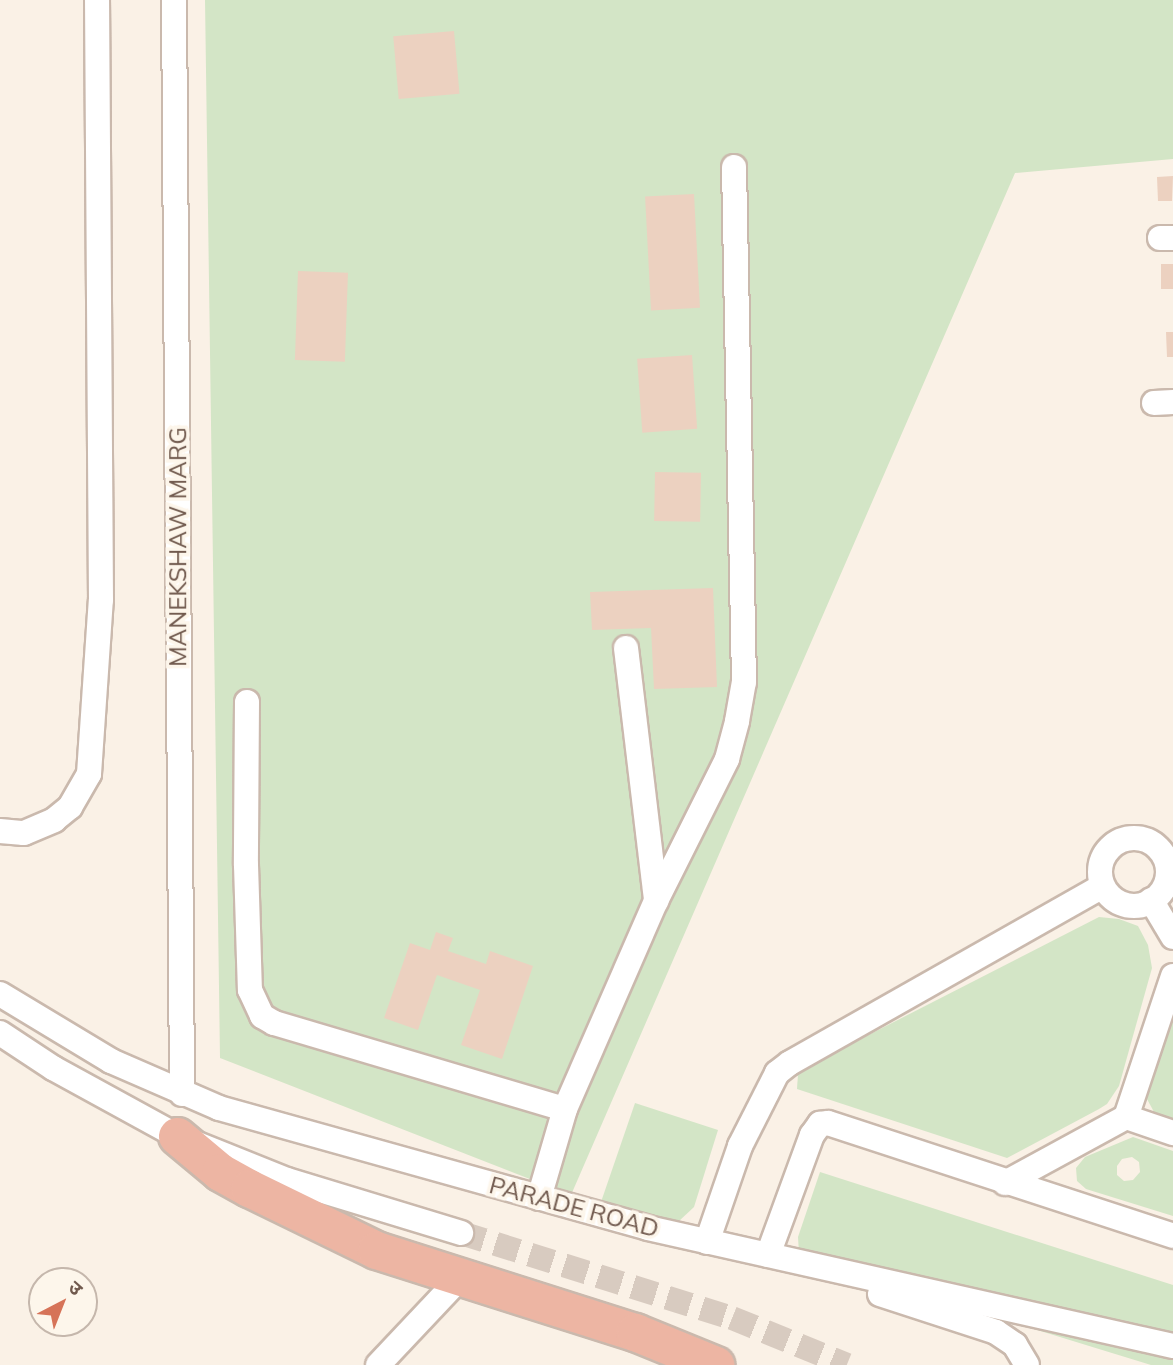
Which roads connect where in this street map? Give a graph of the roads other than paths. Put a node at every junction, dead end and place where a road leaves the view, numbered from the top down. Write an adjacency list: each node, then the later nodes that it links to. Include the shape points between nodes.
1 (97, 0): 6 (street, via 101,600 89,774 70,807 54,820 24,833)
2 (174, 0): 17 (street, MANEKSHAW MARG)
3 (734, 167): 10 (street, via 744,682 727,759)
4 (626, 648): 10 (street)
5 (247, 702): 18 (street, via 250,990 262,1016)
6 (0, 831)
7 (1169, 850): 8 (street, via 1137,837 1116,845 1102,864); 9 (street, via 1168,873)
8 (1101, 887): 9 (street, via 1122,906); 26 (street, via 778,1073 740,1146)
9 (1151, 900): 11 (street)
10 (656, 901): 18 (street)
11 (1173, 937)
12 (1173, 976): 19 (street)
13 (3, 991): 17 (street, PARADE ROAD, via 111,1061)
14 (0, 1033): 16 (street)
15 (0, 1049): 16 (street)
16 (27, 1051): 21 (street)
17 (182, 1094): 23 (street, PARADE ROAD)
18 (565, 1109): 23 (street)
19 (1126, 1117): 20 (street); 22 (street)
20 (1173, 1133)
21 (177, 1136): 24 (street, via 287,1180); 29 (highway, via 220,1172 284,1208 376,1250)
22 (1005, 1183): 25 (street); 27 (street, via 820,1124 800,1163)
23 (539, 1198): 26 (street, PARADE ROAD)
24 (461, 1233)
25 (1173, 1236)
26 (706, 1242): 27 (street, PARADE ROAD)
27 (768, 1255): 28 (street, PARADE ROAD)
28 (798, 1262): 30 (street, PARADE ROAD); 33 (street, via 996,1332 1014,1345)
29 (460, 1278): 31 (street); 32 (highway, via 635,1332)
30 (1173, 1346)
31 (378, 1365)
32 (716, 1365)
33 (1027, 1365)

